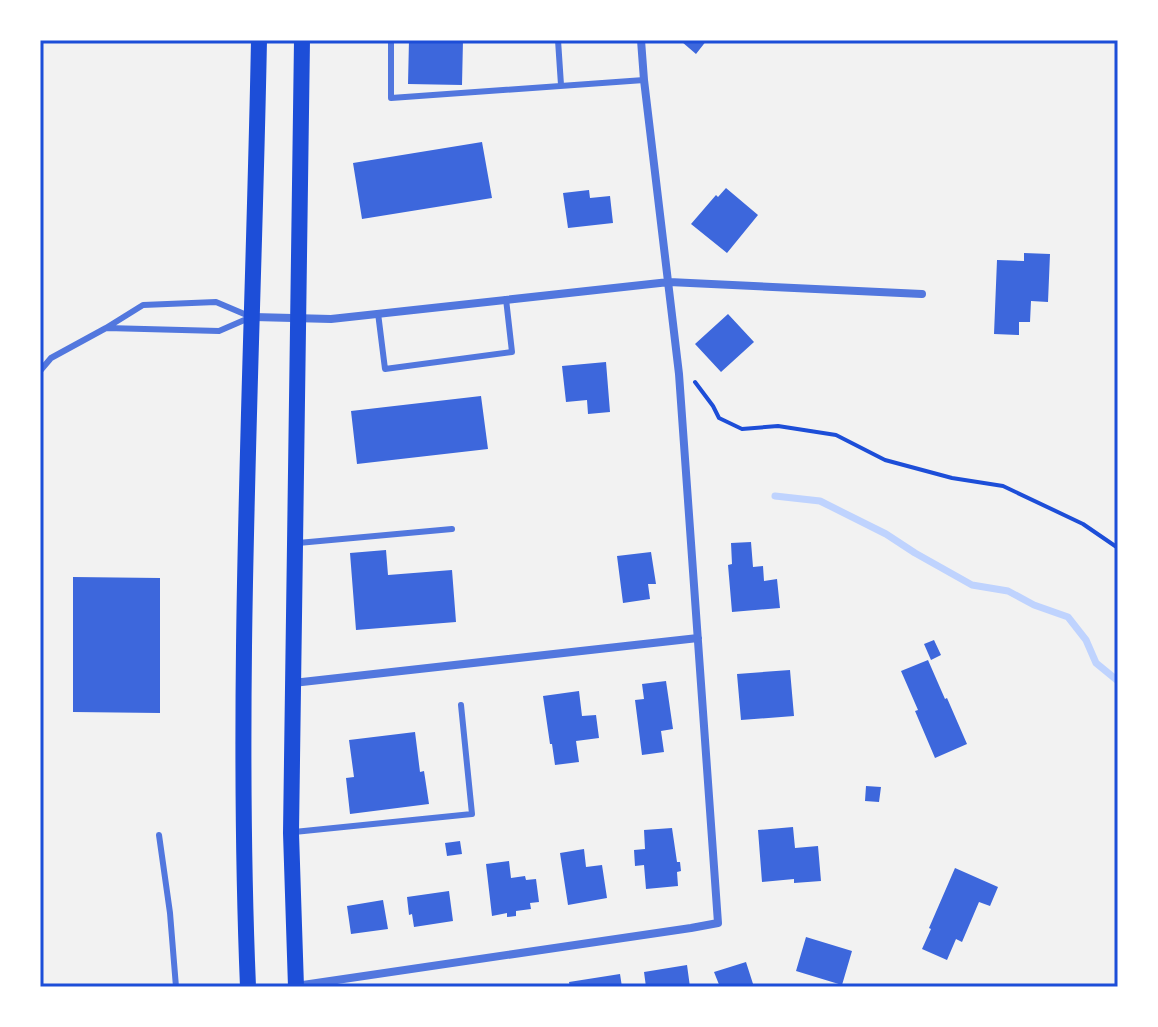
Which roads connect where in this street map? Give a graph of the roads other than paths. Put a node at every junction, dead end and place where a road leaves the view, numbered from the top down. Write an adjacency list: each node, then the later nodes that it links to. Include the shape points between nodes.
1 (259, 40): 12 (main road)
2 (302, 40): 13 (main road)
3 (391, 40): 7 (lane, via 391,98)
4 (558, 40): 7 (lane)
5 (641, 40): 6 (street)
6 (644, 80): 7 (lane); 8 (street)
7 (561, 85)
8 (669, 282): 9 (street); 10 (street); 18 (street)
9 (922, 294)
10 (506, 299): 11 (street); 11 (lane, via 512,352 385,369)
11 (378, 313): 13 (street)
12 (253, 317): 13 (street); 14 (lane, via 219,331); 14 (lane, via 216,302 143,305); 24 (main road, via 243,811)
13 (298, 318): 17 (main road)
14 (106, 328): 15 (lane, via 51,358)
15 (40, 371)
16 (452, 529): 17 (lane)
17 (294, 543): 19 (main road)
18 (698, 638): 19 (street); 25 (street, via 718,923)
19 (292, 684): 21 (main road)
20 (461, 705): 21 (lane, via 472,814)
21 (291, 833): 25 (main road)
22 (159, 835): 23 (lane)
23 (176, 987)
24 (248, 987)
25 (296, 987)

